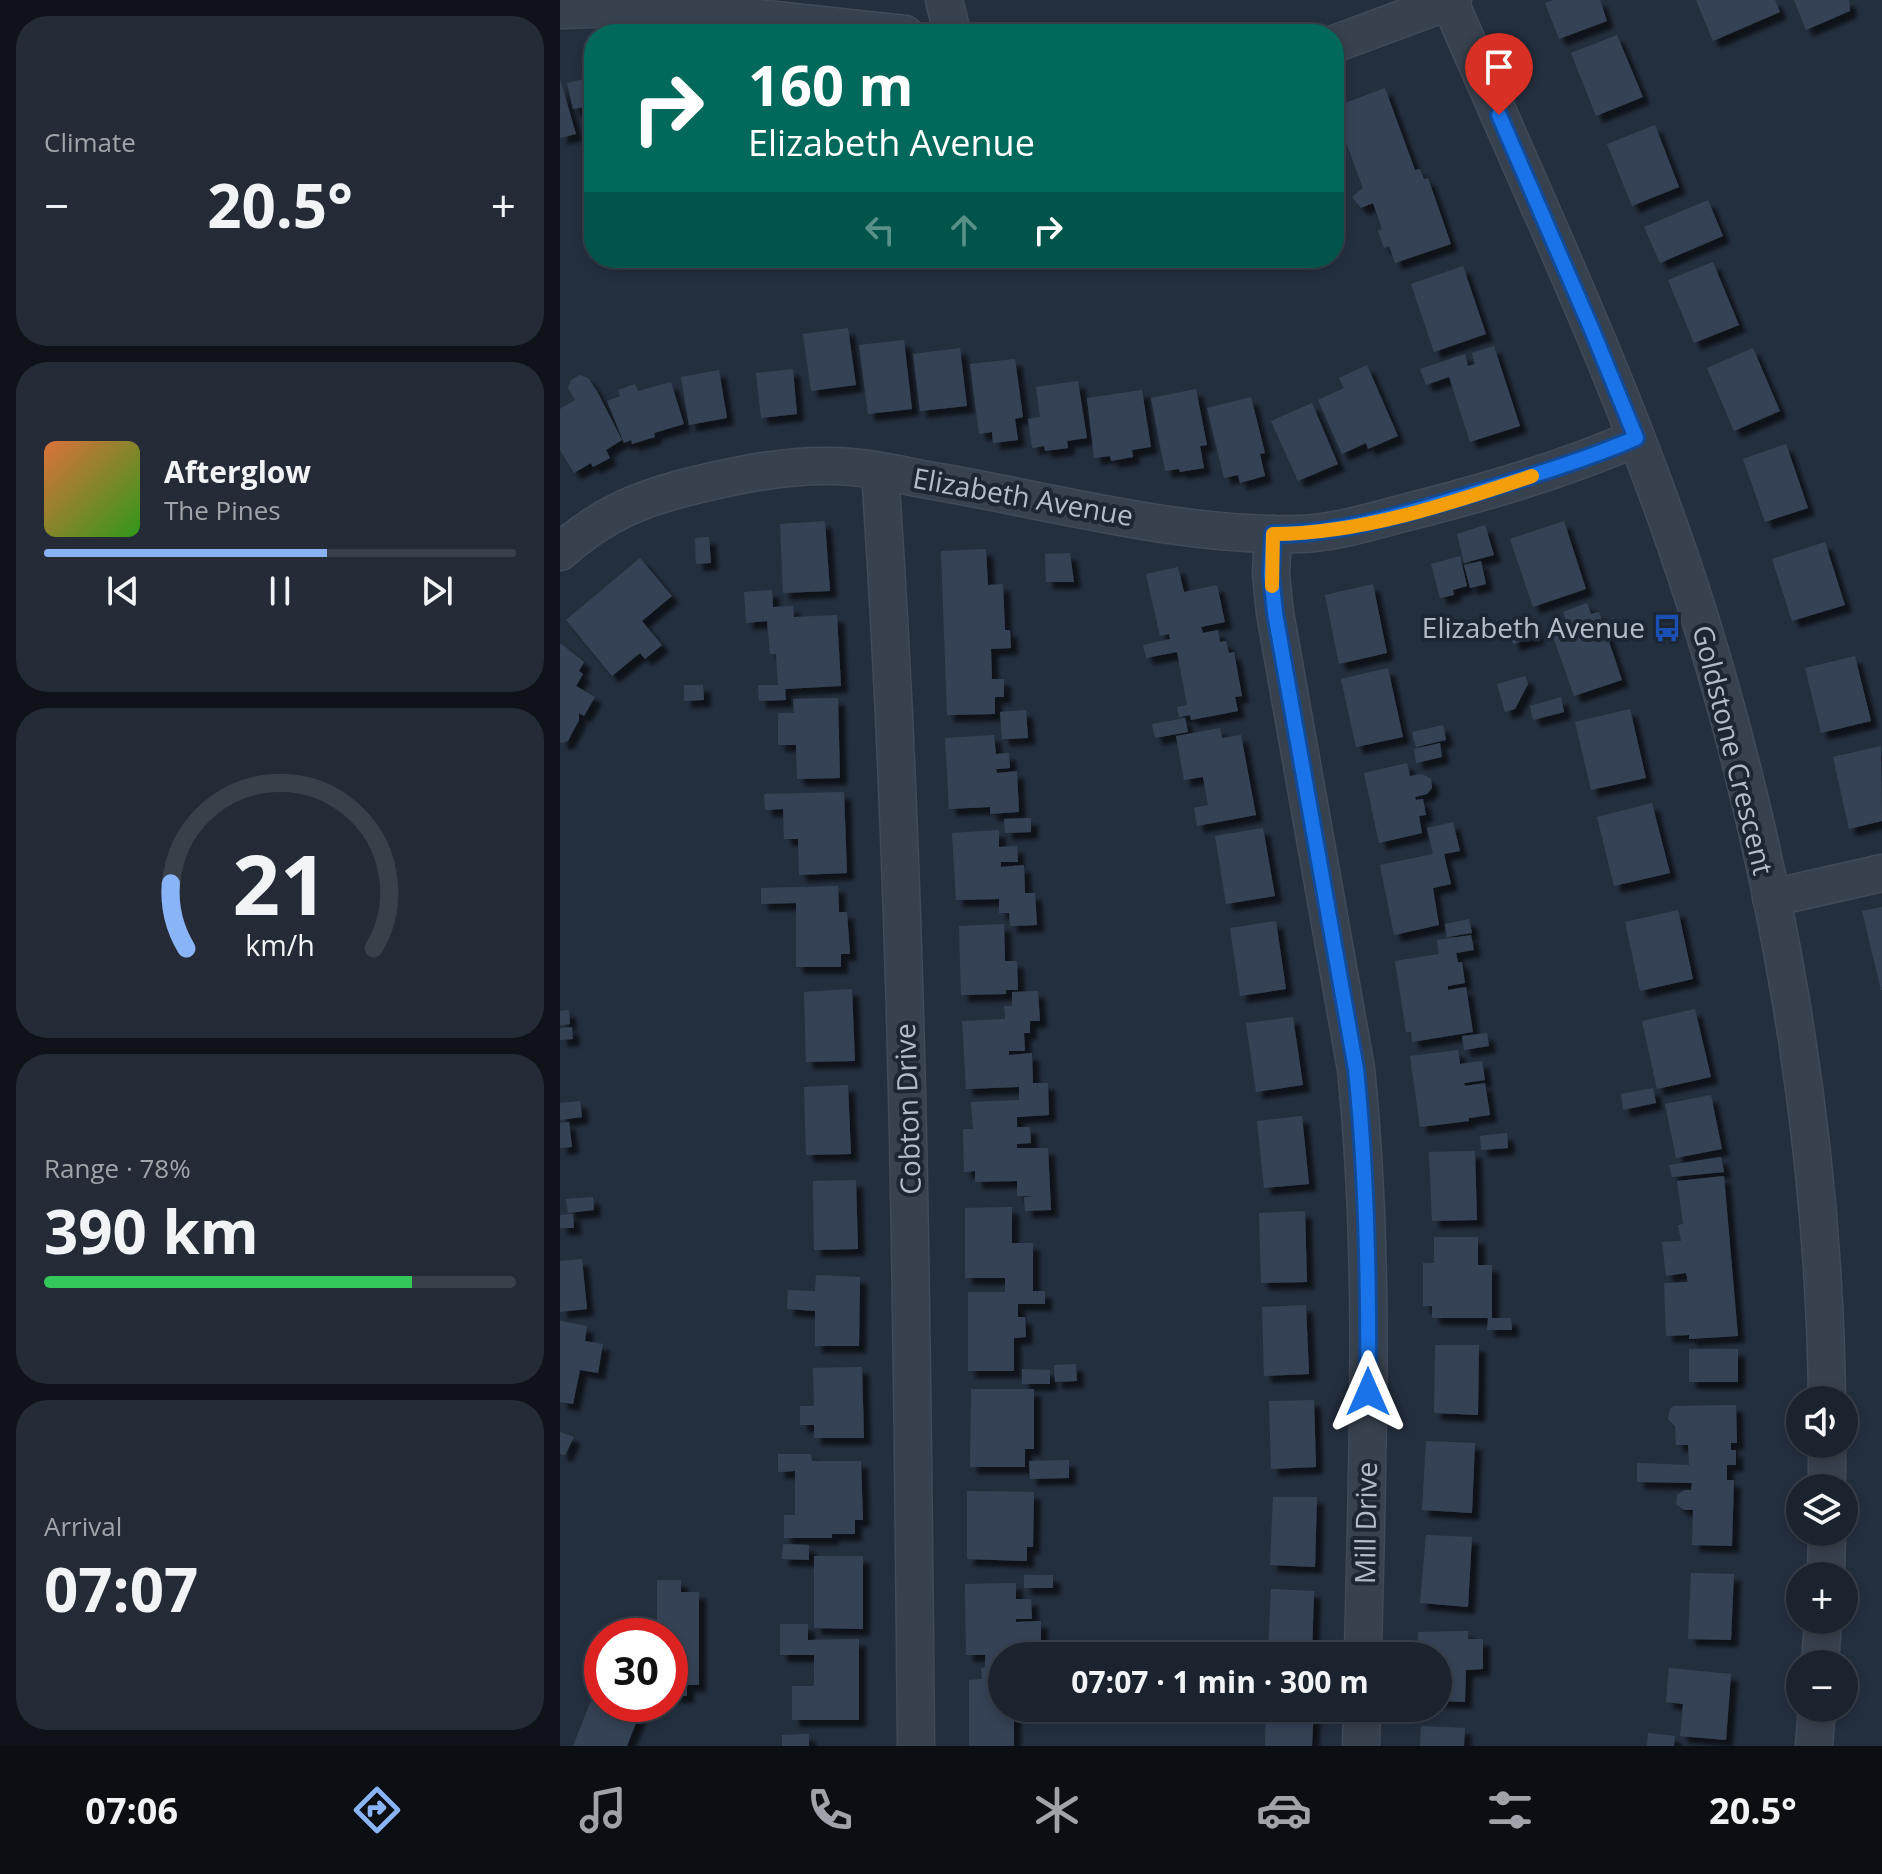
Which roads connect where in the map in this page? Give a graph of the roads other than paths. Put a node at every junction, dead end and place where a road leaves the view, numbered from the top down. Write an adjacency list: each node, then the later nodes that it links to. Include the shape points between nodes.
1 (944, 0): 5 (street)
2 (1450, 0): 6 (street); 7 (street, Goldstone Crescent)
3 (560, 10): 4 (street, via 656,7)
4 (813, 24)
5 (950, 24)
6 (1344, 40)
7 (1636, 438): 9 (street, Elizabeth Avenue, via 1429,507 1339,529); 12 (street, Goldstone Crescent, via 1697,611 1737,750)
8 (880, 472): 9 (street, Elizabeth Avenue, via 1176,525); 10 (street, Elizabeth Avenue, via 784,468 662,493 614,512); 17 (street, Cobton Drive, via 910,1171)
9 (1273, 534): 14 (street, Mill Drive, via 1275,613 1353,1054 1363,1141 1368,1362)
10 (560, 552)
11 (1882, 873): 12 (street)
12 (1771, 898): 13 (street, Goldstone Crescent, via 1796,1037 1813,1177)
13 (1827, 1386)
14 (1363, 1642)
15 (1362, 1722): 18 (street)
16 (1816, 1722): 19 (street)
17 (916, 1746)
18 (1361, 1746)
19 (1814, 1746)

